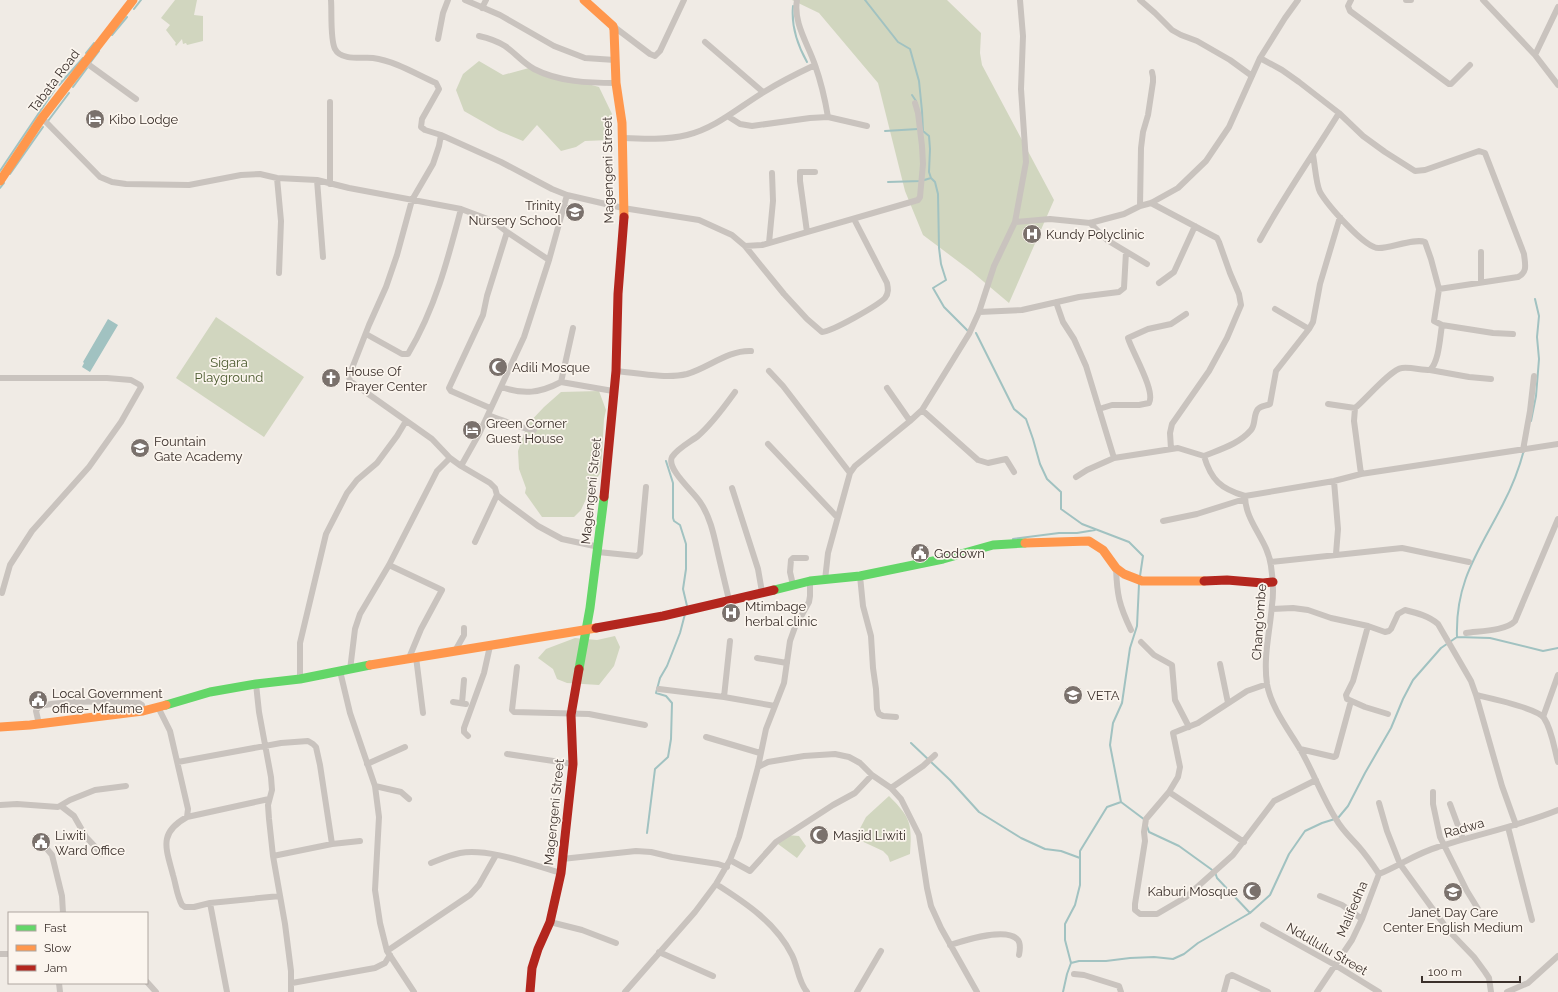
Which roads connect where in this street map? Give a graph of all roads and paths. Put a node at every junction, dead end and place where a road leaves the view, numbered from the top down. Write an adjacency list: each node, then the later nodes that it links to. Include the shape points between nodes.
1 (133, 0): 25 (street, Tabata Road)
2 (331, 0): 41 (street, via 333,41 335,50 340,54 387,61 436,83 439,89 422,119 421,127)
3 (448, 0): 20 (street)
4 (465, 0): 16 (street)
5 (486, 0): 16 (street)
6 (584, 0): 18 (street)
7 (684, 0): 18 (street, via 660,51 655,56)
8 (797, 0): 26 (street, via 795,9 798,25)
9 (1020, 0): 58 (street, via 1023,36 1021,89 1026,162)
10 (1140, 0): 29 (street, via 1172,30 1197,41)
11 (1298, 0): 23 (street)
12 (1351, 0): 27 (street, via 1348,6 1350,11 1449,84)
13 (1406, 0): 14 (street)
14 (1411, 0)
15 (1483, 0): 22 (street)
16 (482, 8): 24 (street, via 500,15 554,46 585,58)
17 (1558, 8): 22 (street)
18 (613, 26): 24 (street, Magengeni Street)
19 (479, 36): 30 (street, via 504,45 544,74 583,83)
20 (438, 39)
21 (705, 42): 32 (street)
22 (1534, 55): 31 (street)
23 (1260, 58): 29 (street); 36 (street, via 1282,70)
24 (615, 60): 30 (street, Magengeni Street)
25 (85, 62): 33 (street); 39 (street, Tabata Road)
26 (815, 65): 32 (street); 38 (street)
27 (1470, 65)
28 (1152, 72): 53 (street, via 1148,115 1141,148)
29 (1252, 76): 52 (street, via 1229,127 1206,161 1178,188)
30 (616, 83): 42 (street, Magengeni Street)
31 (1558, 85)
32 (764, 92): 37 (street)
33 (136, 99)
34 (330, 102): 49 (street)
35 (915, 103): 57 (street, via 922,146 919,199)
36 (1339, 113): 43 (street); 72 (street, via 1364,136 1415,171 1425,170 1479,151 1485,153 1524,254 1526,266 1518,277)
37 (729, 116): 38 (street, via 740,124 752,126); 42 (street, via 684,136)
38 (828, 117): 40 (street)
39 (42, 118): 46 (street, via 100,177 112,182 189,185 240,175 260,174); 48 (street, Tabata Road)
40 (867, 126)
41 (441, 135): 50 (street); 51 (street, via 432,164)
42 (623, 138): 54 (street, Magengeni Street)
43 (1313, 155): 56 (street, via 1320,191); 63 (street)
44 (815, 172): 62 (street, via 800,172)
45 (772, 174): 64 (street, via 773,201)
46 (277, 178): 47 (street); 71 (street, via 281,221)
47 (317, 180): 49 (street); 68 (street)
48 (0, 181)
49 (330, 184): 51 (street)
50 (567, 195): 54 (street); 69 (street)
51 (412, 200): 55 (street); 82 (street, via 397,255)
52 (1151, 203): 53 (street); 60 (street)
53 (1140, 206): 59 (street, via 1124,214)
54 (623, 208): 65 (street, via 699,220 732,235); 86 (street, Magengeni Street)
55 (461, 209): 61 (street, via 493,220); 82 (street, via 433,305 408,354 402,354)
56 (1340, 217): 74 (street, via 1372,248 1384,248 1419,240 1424,242); 81 (street)
57 (854, 219): 62 (street); 65 (street, via 887,283 888,290 886,297 880,302 825,331 818,330 784,294)
58 (1015, 222): 59 (street, via 1050,219); 77 (street, via 994,266)
59 (1090, 223): 66 (street, via 1107,240)
60 (1195, 226): 73 (street, via 1174,272); 106 (street, via 1219,242 1241,305 1209,372 1172,424)
61 (507, 232): 69 (street); 100 (street, via 483,315 449,388 450,391)
62 (807, 232): 64 (street)
63 (1260, 240)
64 (769, 243): 65 (street)
65 (746, 246)
66 (1126, 252): 70 (street); 75 (street, via 1123,290)
67 (1481, 252): 72 (street)
68 (323, 257)
69 (549, 260): 92 (street, via 524,337)
70 (1147, 264)
71 (279, 273)
72 (1481, 282): 74 (street)
73 (1159, 283)
74 (1438, 289): 79 (street, via 1434,322)
75 (1056, 302): 77 (street, via 1022,310); 98 (street, via 1063,322 1086,366)
76 (1276, 309): 81 (street)
77 (979, 312): 99 (street, via 969,334)
78 (1186, 314): 98 (street, via 1171,324 1148,329 1128,338 1145,376 1151,398 1149,403 1112,405)
79 (1442, 325): 83 (street); 85 (street, via 1434,365)
80 (573, 328): 91 (street)
81 (1309, 329): 108 (street, via 1276,371 1270,404 1260,407 1251,430 1230,446)
82 (366, 334): 101 (street, via 349,376 350,381)
83 (1513, 334)
84 (751, 351): 86 (street, via 735,353 677,376)
85 (1430, 370): 90 (street); 97 (street, via 1398,369)
86 (616, 371): 94 (street, Magengeni Street)
87 (769, 371): 113 (street, via 784,386)
88 (1534, 376): 107 (street)
89 (0, 378): 138 (street, via 107,378 131,380 141,387 121,422 89,467 25,541 10,565)
90 (1491, 379)
91 (561, 382): 92 (street, via 532,392 516,392); 94 (street)
92 (501, 387): 100 (street)
93 (887, 388): 102 (street)
94 (613, 391): 125 (street, Magengeni Street)
95 (735, 392): 139 (street, via 714,420 676,452 671,464 705,511 712,528)
96 (1328, 404): 97 (street)
97 (1355, 408): 114 (street, via 1354,421)
98 (1099, 409): 110 (street)
99 (922, 410): 102 (street); 112 (street, via 978,460 988,464 1004,459)
100 (489, 412): 103 (street, via 519,428); 111 (street)
101 (406, 421): 109 (street, via 432,439); 157 (street, via 377,463 357,480 347,493 326,534 300,643)
102 (910, 421): 113 (street, via 855,466)
103 (534, 430)
104 (768, 444): 121 (street)
105 (1558, 444): 107 (street)
106 (1171, 449): 108 (street, via 1178,448); 110 (street)
107 (1523, 450): 114 (street)
108 (1204, 456): 120 (street, via 1208,470 1221,486)
109 (450, 458): 111 (street); 130 (street, via 437,471)
110 (1114, 458): 115 (street)
111 (461, 466): 119 (street, via 490,483)
112 (1014, 472)
113 (850, 473): 121 (street)
114 (1361, 474): 116 (street)
115 (1076, 477)
116 (1334, 481): 120 (street); 126 (street, via 1338,529)
117 (646, 487): 125 (street, via 640,553 636,556)
118 (732, 488): 137 (street, via 758,569)
119 (497, 495): 124 (street); 125 (street, via 514,510 555,536)
120 (1245, 498): 123 (street, via 1197,514); 128 (street, Chang'ombe, via 1246,509)
121 (837, 517): 133 (street, via 828,553)
122 (1558, 519): 145 (street, via 1515,621 1497,629)
123 (1163, 521)
124 (474, 542)
125 (598, 549): 143 (street, Magengeni Street)
126 (1336, 554): 128 (street); 129 (street, via 1402,548)
127 (806, 558): 136 (street, via 791,560 789,563)
128 (1271, 562): 135 (street, Chang'ombe)
129 (1469, 562)
130 (389, 565): 150 (street, via 442,590 421,629); 155 (street, via 369,598 355,629)
131 (1116, 568): 132 (street, via 1103,550 1089,541 1053,541 993,545 943,559); 135 (street, via 1142,581); 144 (street, via 1119,601)
132 (860, 576): 133 (street); 175 (street, via 871,636 877,709 879,714 884,716)
133 (825, 580): 134 (street)
134 (810, 581): 136 (street); 152 (street, via 809,602 795,627)
135 (1273, 582): 140 (street, Chang'ombe)
136 (793, 585): 137 (street)
137 (762, 592): 139 (street)
138 (2, 593)
139 (729, 600): 143 (street, via 663,616)
140 (1272, 609): 141 (street, via 1308,610); 160 (street, Chang'ombe, via 1266,652)
141 (1368, 626): 162 (street, via 1388,631 1398,614 1405,610 1433,620 1438,624 1471,680); 164 (street, via 1353,681 1346,695)
142 (464, 628): 149 (street, via 464,634)
143 (587, 628): 148 (street); 174 (street, Magengeni Street)
144 (1131, 630)
145 (1466, 633)
146 (730, 641): 163 (street)
147 (1141, 642): 180 (street, via 1154,655 1172,665 1175,700)
148 (490, 646): 149 (street); 168 (street, via 484,673)
149 (455, 651): 150 (street)
150 (413, 657): 155 (street); 172 (street)
151 (757, 658): 152 (street)
152 (787, 663): 169 (street, via 784,683)
153 (1220, 664): 167 (street)
154 (517, 667): 174 (street, via 512,710 514,712)
155 (345, 670): 157 (street); 191 (street, via 350,713)
156 (1558, 675): 176 (street)
157 (300, 679): 159 (street)
158 (464, 680): 166 (street)
159 (256, 684): 170 (street, via 210,692); 183 (street)
160 (1267, 684): 167 (street); 185 (street, Chang'ombe, via 1277,710)
161 (659, 689): 163 (street)
162 (1476, 695): 176 (street, via 1522,707); 209 (street)
163 (724, 697): 169 (street)
164 (1351, 701): 173 (street); 185 (street, via 1336,756)
165 (453, 702): 166 (street)
166 (462, 703): 168 (street)
167 (1228, 703): 180 (street)
168 (472, 704): 181 (street, via 464,728)
169 (775, 706): 186 (street)
170 (158, 707): 171 (street); 189 (street, via 170,732)
171 (143, 711): 177 (street); 177 (street, via 139,703 92,702 39,706 36,711)
172 (423, 712)
173 (1388, 714)
174 (571, 715): 178 (street, via 589,714); 192 (street, Magengeni Street)
175 (896, 716)
176 (1543, 717): 190 (street)
177 (39, 724): 179 (street)
178 (645, 725)
179 (0, 727)
180 (1188, 727): 199 (street, via 1173,733 1180,767 1178,777)
181 (468, 736)
182 (706, 737): 186 (street)
183 (266, 745): 189 (street); 201 (street, via 272,790); 215 (street, via 308,741 316,746)
184 (405, 747): 191 (street)
185 (1300, 749): 195 (street, Chang'ombe)
186 (760, 753): 193 (street)
187 (507, 754): 192 (street)
188 (935, 755): 198 (street)
189 (178, 762): 208 (street, via 187,801)
190 (1558, 762)
191 (367, 764): 197 (street)
192 (573, 764): 220 (street, Magengeni Street)
193 (758, 767): 194 (street, via 768,762 835,754 860,763); 221 (street)
194 (872, 775): 198 (street); 221 (street, via 856,793 833,804 776,842 750,870)
195 (1316, 780): 213 (street, via 1274,801); 226 (street, Chang'ombe, via 1336,819)
196 (126, 786): 206 (street, via 95,790)
197 (375, 786): 202 (street, via 401,792); 241 (street, via 378,817 375,890 380,923)
198 (891, 788): 238 (street, via 901,799 919,835 931,906)
199 (1169, 792): 213 (street); 213 (street, via 1146,819 1146,841 1134,904 1135,910 1140,914 1157,914 1176,904 1226,862)
200 (1433, 792): 216 (street, via 1433,804)
201 (269, 799): 208 (street); 219 (street)
202 (409, 799)
203 (1380, 803): 223 (street, via 1387,831)
204 (1450, 804): 211 (street)
205 (0, 805): 206 (street, via 54,808)
206 (61, 806): 217 (street, via 74,816 86,837)
207 (1558, 810): 209 (street, Radwa)
208 (187, 817): 230 (street, via 174,825 169,832 166,846 168,858 182,905 194,907)
209 (1516, 825): 210 (street, Radwa)
210 (1508, 827): 211 (street, Radwa); 234 (street)
211 (1463, 839): 216 (street, Radwa)
212 (360, 840): 215 (street)
213 (1244, 842)
214 (42, 843): 231 (street, via 52,855 62,896)
215 (332, 844): 219 (street)
216 (1444, 845): 223 (street, Radwa); 232 (street, via 1464,887)
217 (102, 854)
218 (496, 855): 222 (street, via 462,853); 225 (street); 241 (street, via 479,885 470,895)
219 (273, 856): 228 (street)
220 (562, 859): 224 (street, via 636,851); 225 (street, Magengeni Street)
221 (730, 860): 224 (street)
222 (431, 863)
223 (1400, 864): 226 (street, Radwa); 263 (street, via 1448,930 1485,972 1489,978)
224 (727, 867): 227 (street)
225 (561, 873): 235 (street, Magengeni Street)
226 (1379, 874): 233 (street, Malifedha)
227 (716, 884): 240 (street); 255 (street, via 764,918 785,942)
228 (280, 896): 230 (street); 248 (street)
229 (1320, 896): 233 (street, via 1342,905)
230 (210, 903): 250 (street)
231 (62, 912)
232 (1483, 917)
233 (1362, 919): 244 (street, Malifedha, via 1352,940)
234 (1532, 920)
235 (550, 922): 237 (street, via 582,930); 253 (street, Magengeni Street, via 534,960)
236 (1263, 926): 244 (street, Ndullulu Street)
237 (616, 943)
238 (950, 945): 242 (street, via 995,934 1009,936 1017,938 1020,944); 257 (street)
239 (881, 951): 256 (street)
240 (659, 952): 246 (street); 254 (street)
241 (389, 953): 248 (street, via 385,963 375,968); 252 (street)
242 (1019, 955)
243 (1558, 956): 264 (street, via 1528,983)
244 (1335, 965): 261 (street, Malifedha); 262 (street, Ndullulu Street)
245 (1074, 974): 258 (street, via 1119,986)
246 (713, 976)
247 (148, 983): 249 (street)
248 (292, 983): 251 (street)
249 (156, 992)
250 (227, 992)
251 (291, 992)
252 (414, 992)
253 (530, 992)
254 (625, 992)
255 (807, 992)
256 (857, 992)
257 (977, 992)
258 (1121, 992)
259 (1224, 992): 260 (street, via 1229,976 1232,975)
260 (1268, 992)
261 (1317, 992)
262 (1379, 992)
263 (1491, 992)
264 (1507, 992)

